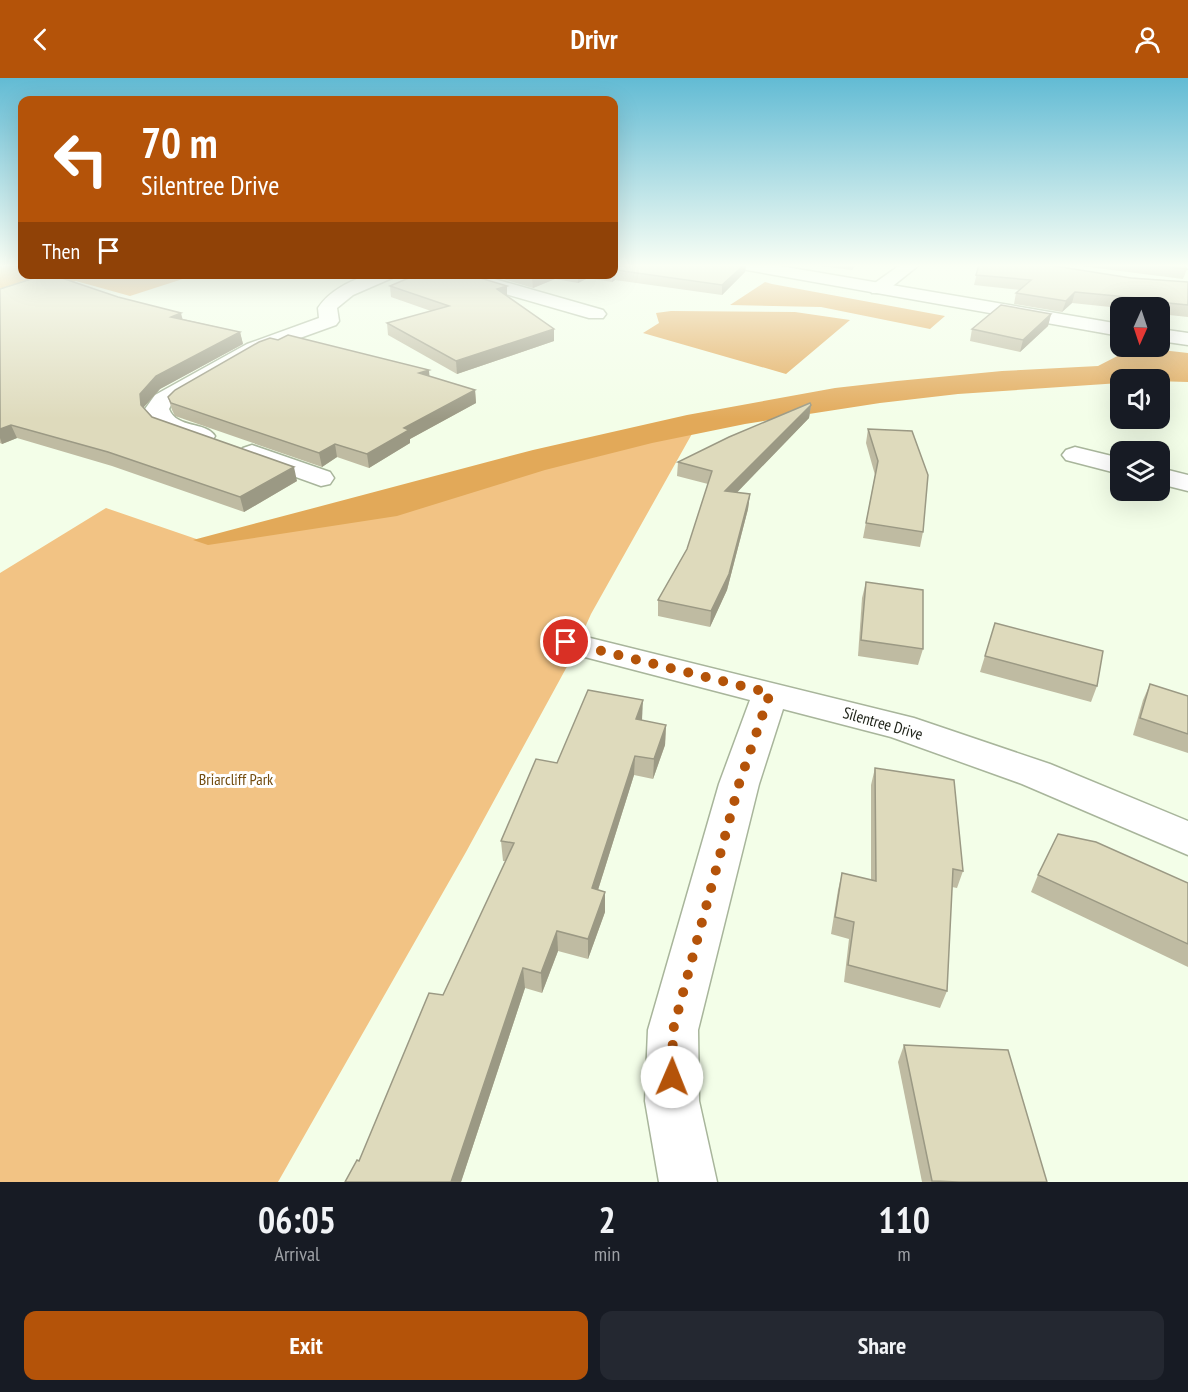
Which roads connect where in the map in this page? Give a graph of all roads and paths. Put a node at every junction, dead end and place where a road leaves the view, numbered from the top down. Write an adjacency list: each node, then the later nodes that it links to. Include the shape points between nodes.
1 (328, 317): 8 (street, via 329,321 254,348 169,396 157,409 165,423)
2 (1042, 317): 3 (street)
3 (1110, 328)
4 (1170, 336): 5 (street)
5 (1188, 339)
6 (1075, 455): 7 (street)
7 (1110, 464)
8 (321, 478)
9 (1170, 478): 10 (street)
10 (1188, 483)
11 (566, 642): 12 (street, Silentree Drive)
12 (770, 693): 13 (street, Silentree Drive, via 901,727 978,752); 14 (street, via 739,784 673,1030 672,1101)
13 (1188, 839)
14 (688, 1182)

